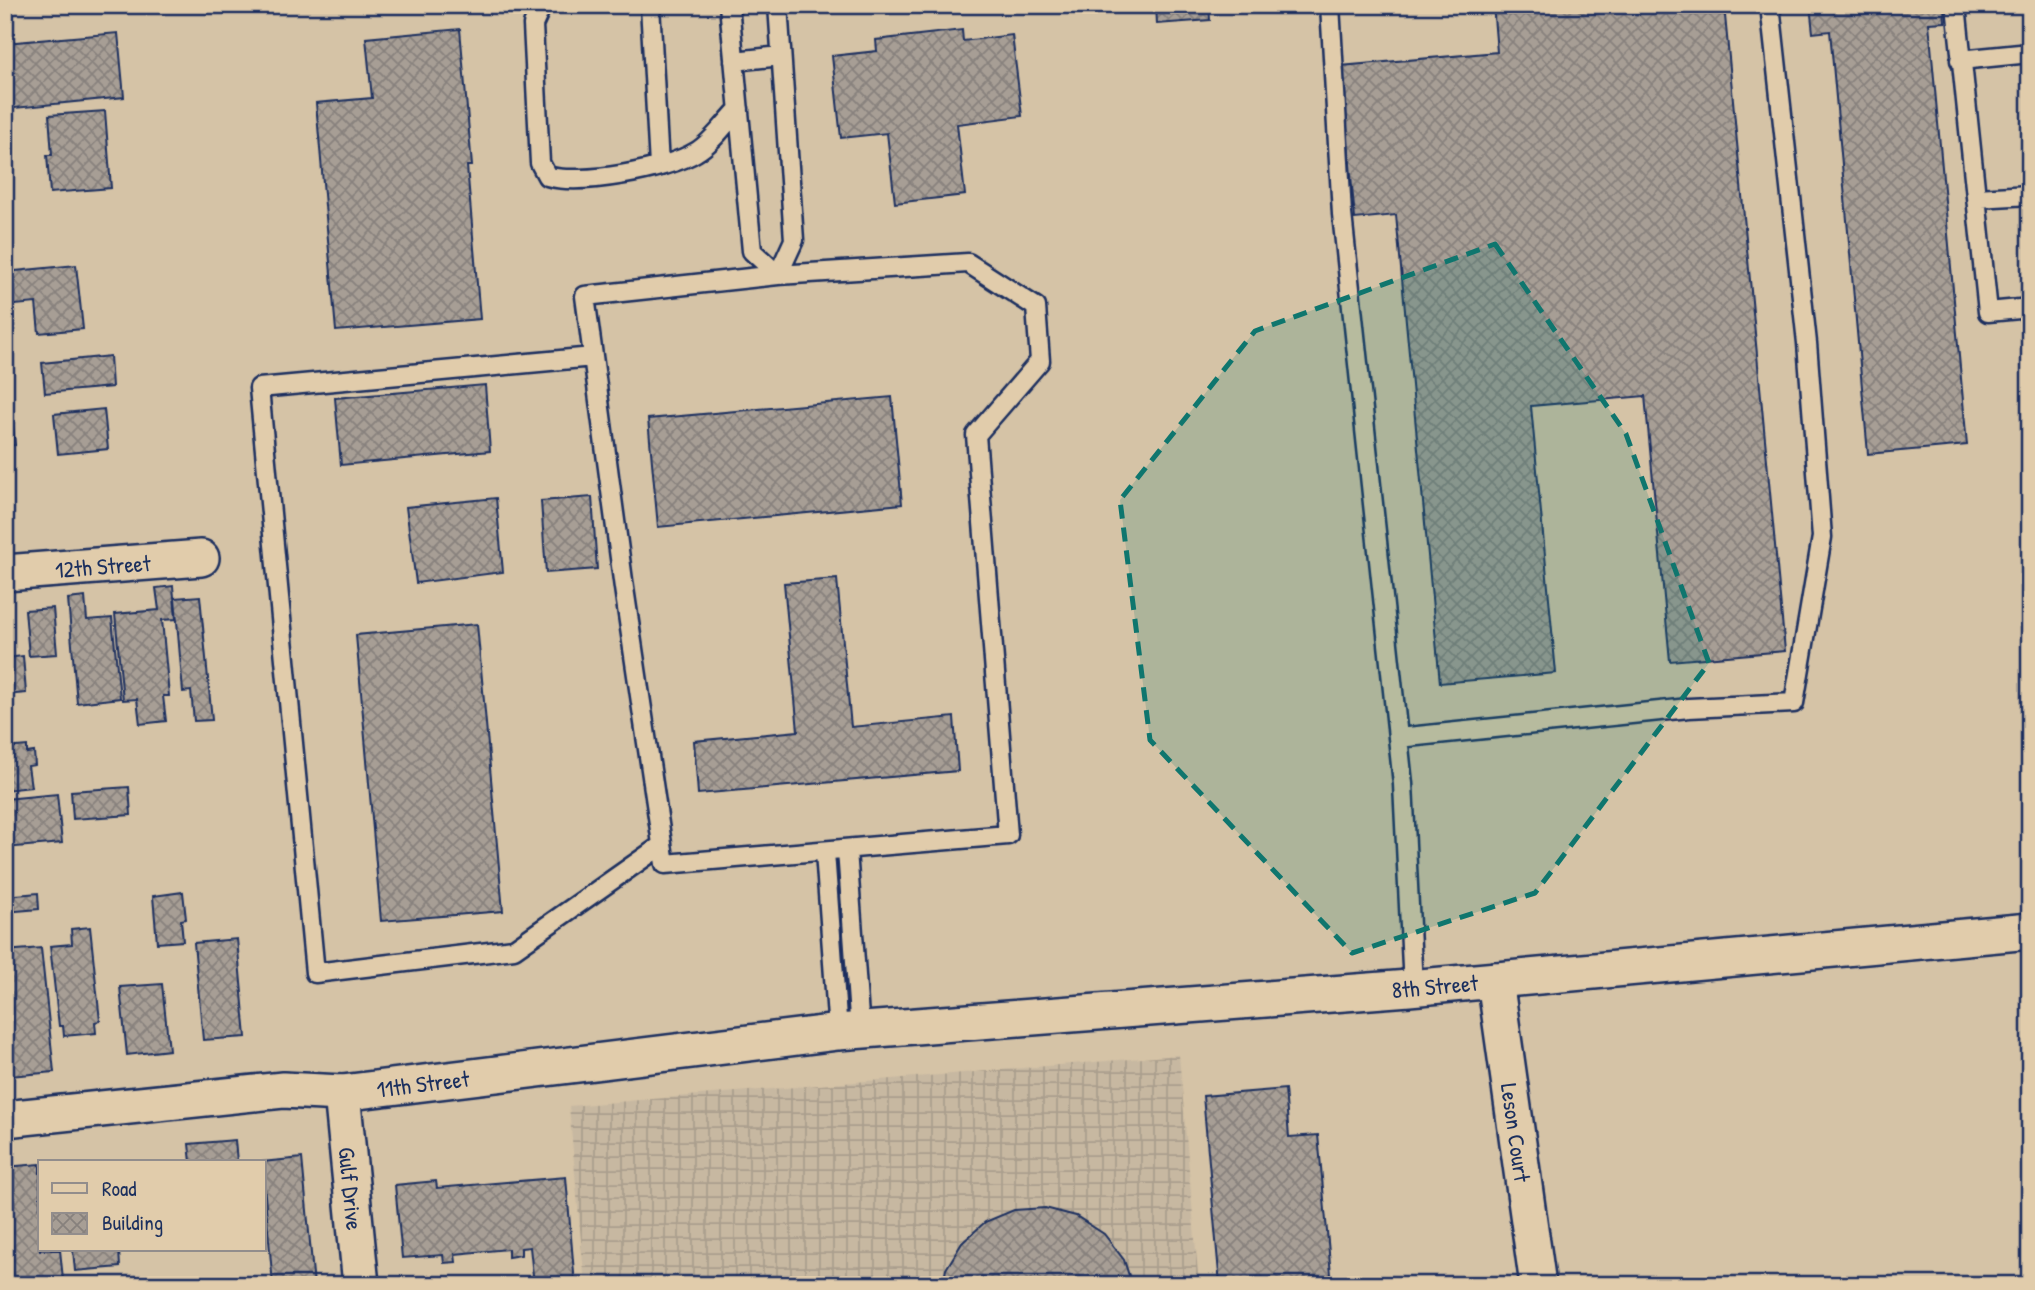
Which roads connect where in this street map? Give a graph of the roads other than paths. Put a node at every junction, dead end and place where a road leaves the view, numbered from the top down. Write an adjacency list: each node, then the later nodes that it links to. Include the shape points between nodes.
1 (542, 5): 13 (lane, via 533,25 540,163 547,176 561,180)
2 (650, 5): 13 (lane)
3 (729, 5): 11 (lane)
4 (778, 5): 9 (lane)
5 (1330, 5): 21 (lane, via 1342,214)
6 (1770, 5): 21 (lane, via 1807,343 1822,537 1794,703 1689,708)
7 (1956, 5): 10 (lane)
8 (2030, 53): 10 (lane)
9 (781, 56): 11 (lane); 16 (lane, via 794,240)
10 (1960, 60): 15 (lane)
11 (734, 61): 12 (lane)
12 (739, 109): 13 (lane, via 698,152); 16 (lane, via 752,251)
13 (659, 166)
14 (2030, 195): 15 (lane)
15 (1977, 198): 17 (lane, via 1988,312)
16 (778, 275): 18 (lane, via 585,296); 23 (lane, via 968,263 1036,307 1040,361 976,435 1009,835)
17 (2030, 308)
18 (593, 357): 22 (lane); 22 (lane, via 259,388 315,973 514,949)
19 (201, 558): 20 (street, 12th Street)
20 (5, 573)
21 (1398, 738): 27 (lane)
22 (662, 845): 24 (lane, via 665,864)
23 (847, 850): 24 (lane); 28 (lane)
24 (825, 852): 28 (lane)
25 (2030, 931): 26 (street, 8th Street)
26 (1494, 979): 27 (street, 8th Street); 32 (street, Leson Court)
27 (1413, 988): 28 (street, 8th Street)
28 (849, 1031): 29 (street, 11th Street)
29 (342, 1093): 30 (street, 11th Street, via 283,1090); 31 (street, Gulf Drive)
30 (5, 1119)
31 (361, 1285)
32 (1538, 1285)

